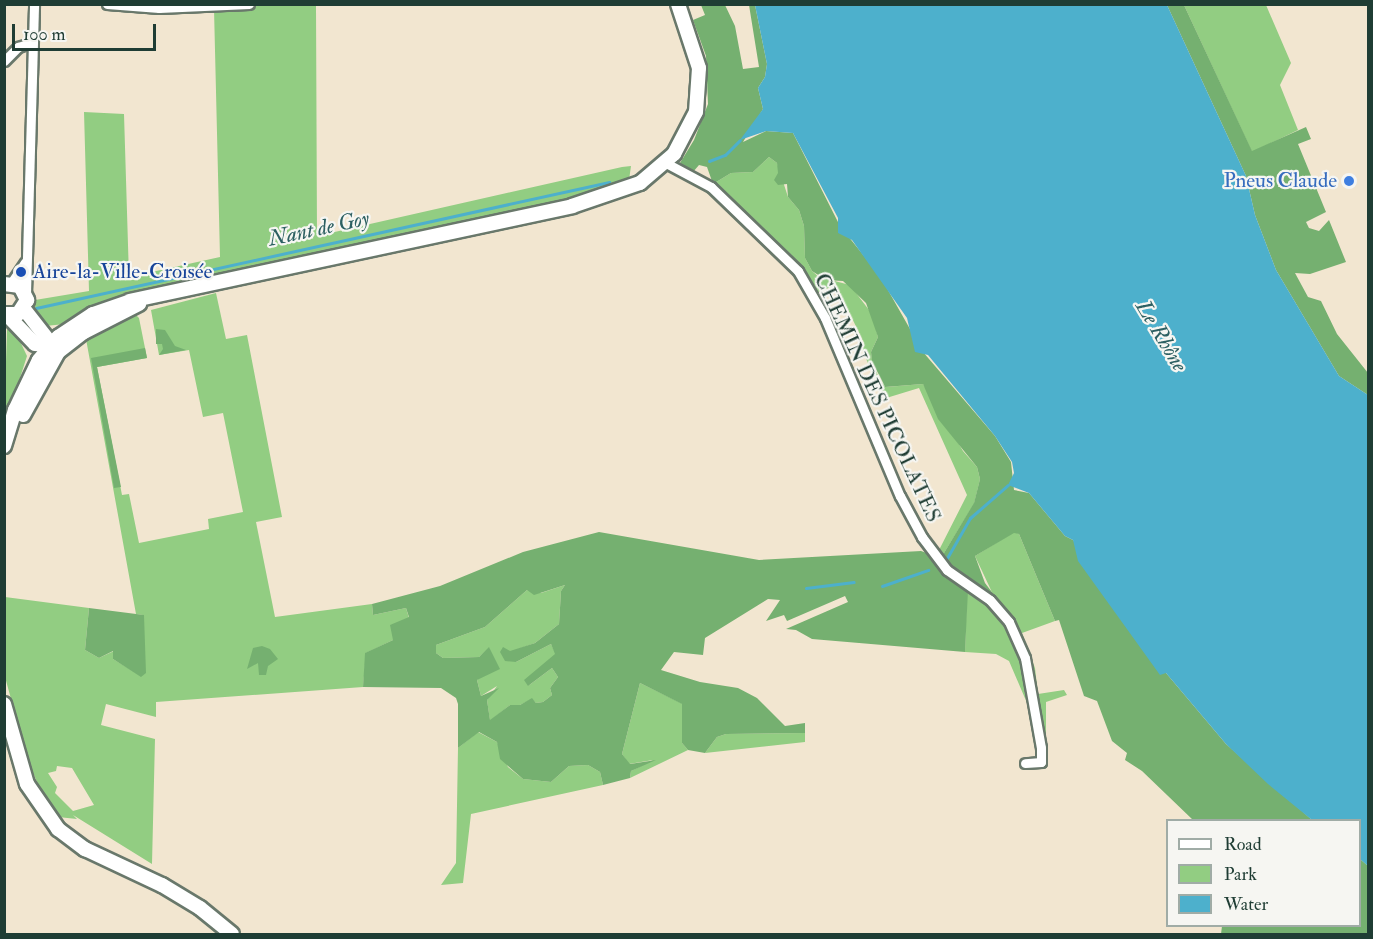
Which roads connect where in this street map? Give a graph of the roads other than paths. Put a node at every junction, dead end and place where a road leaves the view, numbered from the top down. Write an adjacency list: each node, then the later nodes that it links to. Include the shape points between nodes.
1 (34, 4): 6 (street)
2 (107, 4): 5 (street)
3 (249, 4): 5 (street)
4 (678, 4): 8 (main road, via 695,46 699,96 687,134)
5 (159, 6)
6 (30, 43): 7 (street, via 18,47); 9 (street)
7 (4, 61)
8 (666, 163): 14 (main road, via 640,183 602,198 93,314); 18 (street, CHEMIN DES PICOLATES, via 711,187 798,271 829,327 921,537 942,565 990,600 1009,622 1025,657 1041,748 1041,762)
9 (28, 257): 10 (street); 11 (street)
10 (8, 283): 11 (main road)
11 (26, 293): 12 (main road)
12 (24, 309): 13 (main road); 14 (main road)
13 (6, 315): 14 (main road, via 35,344)
14 (54, 348): 15 (main road, via 23,390); 16 (main road)
15 (4, 446)
16 (4, 455)
17 (4, 704): 19 (main road, via 27,784 54,825 85,849 192,903)
18 (1024, 763)
19 (232, 934)

